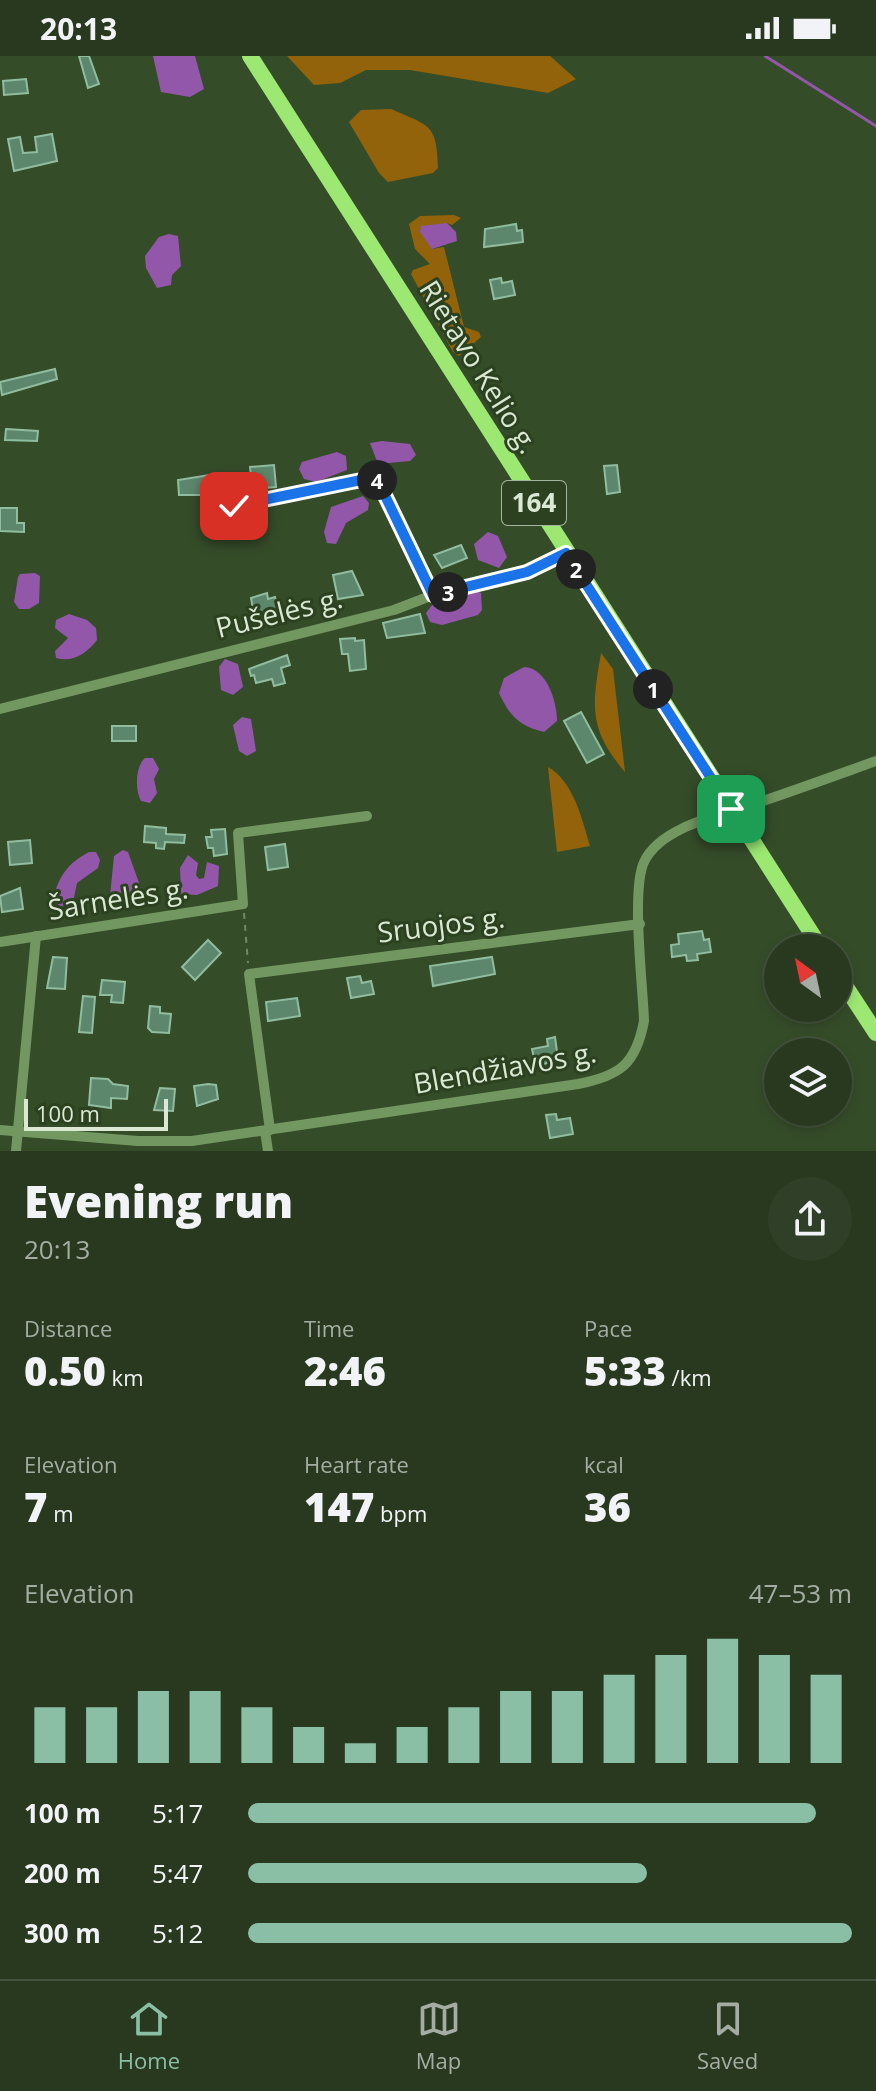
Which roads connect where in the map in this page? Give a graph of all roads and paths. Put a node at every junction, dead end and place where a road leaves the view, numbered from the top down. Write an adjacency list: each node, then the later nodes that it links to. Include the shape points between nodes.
1 (250, 56): 3 (main road, Rietavo Kelio g. / 164)
2 (220, 504): 4 (path, via 234,506 376,477)
3 (566, 553): 4 (street, Pušelės g., via 527,572); 7 (main road, Rietavo Kelio g. / 164)
4 (433, 595): 5 (street, Pušelės g., via 394,610)
5 (0, 709)
6 (876, 761): 7 (street)
7 (731, 809): 10 (street, Blendžiavos g., via 676,833 649,853 640,877); 11 (main road, Rietavo Kelio g. / 164)
8 (367, 816): 9 (street, via 238,833)
9 (243, 904): 12 (street, Šarnelės g.); 14 (path)
10 (640, 924): 14 (street, Sruojos g.); 18 (street, Blendžiavos g., via 641,1038 628,1064 613,1074 578,1084)
11 (812, 934)
12 (36, 936): 13 (street, Šarnelės g.); 19 (street)
13 (0, 942)
14 (249, 974): 18 (street)
15 (852, 996): 16 (main road)
16 (876, 1033)
17 (0, 1130): 19 (street, Blendžiavos g.)
18 (267, 1130): 19 (street, Blendžiavos g., via 192,1141); 21 (street)
19 (19, 1131): 20 (street)
20 (16, 1151)
21 (268, 1151)

